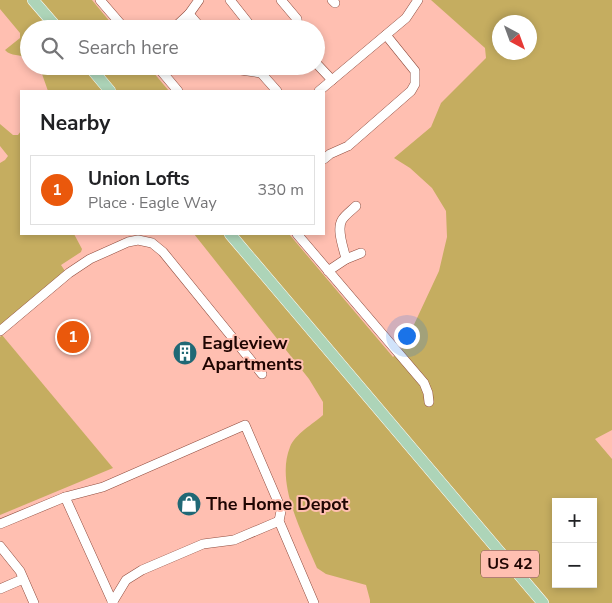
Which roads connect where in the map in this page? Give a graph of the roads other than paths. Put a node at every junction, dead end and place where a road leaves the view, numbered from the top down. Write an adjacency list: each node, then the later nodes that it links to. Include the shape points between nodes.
1 (34, 0): 8 (main road)
2 (100, 0): 9 (street)
3 (199, 0): 7 (street)
4 (230, 0): 12 (street)
5 (281, 0): 13 (street)
6 (418, 0): 14 (street, via 406,18)
7 (189, 14): 10 (street); 11 (street)
8 (51, 20)
9 (117, 20)
10 (183, 20)
11 (194, 20)
12 (246, 20)
13 (298, 20)
14 (386, 35): 19 (street); 24 (street, via 415,71 415,86 348,146)
15 (325, 73): 19 (street)
16 (97, 75): 20 (main road)
17 (164, 75): 21 (street)
18 (265, 75): 22 (street)
19 (332, 80): 23 (street)
20 (109, 90)
21 (177, 90)
22 (276, 90)
23 (320, 90)
24 (326, 154)
25 (356, 206): 29 (street, via 341,223)
26 (231, 235): 43 (main road, US 42)
27 (298, 235): 30 (street)
28 (361, 253): 29 (street)
29 (346, 259): 30 (street)
30 (328, 271): 33 (street, via 424,383)
31 (0, 331): 32 (street, via 80,264 128,242 146,240 163,252)
32 (262, 374)
33 (429, 402)
34 (65, 497): 35 (street, via 104,487 245,425 279,504); 36 (street); 41 (street)
35 (279, 521): 41 (street, via 234,540 203,544 142,570 126,580); 42 (street)
36 (0, 524)
37 (0, 546): 38 (street)
38 (23, 579): 39 (street); 40 (street)
39 (0, 589)
40 (34, 603)
41 (113, 603)
42 (314, 603)
43 (543, 603)

